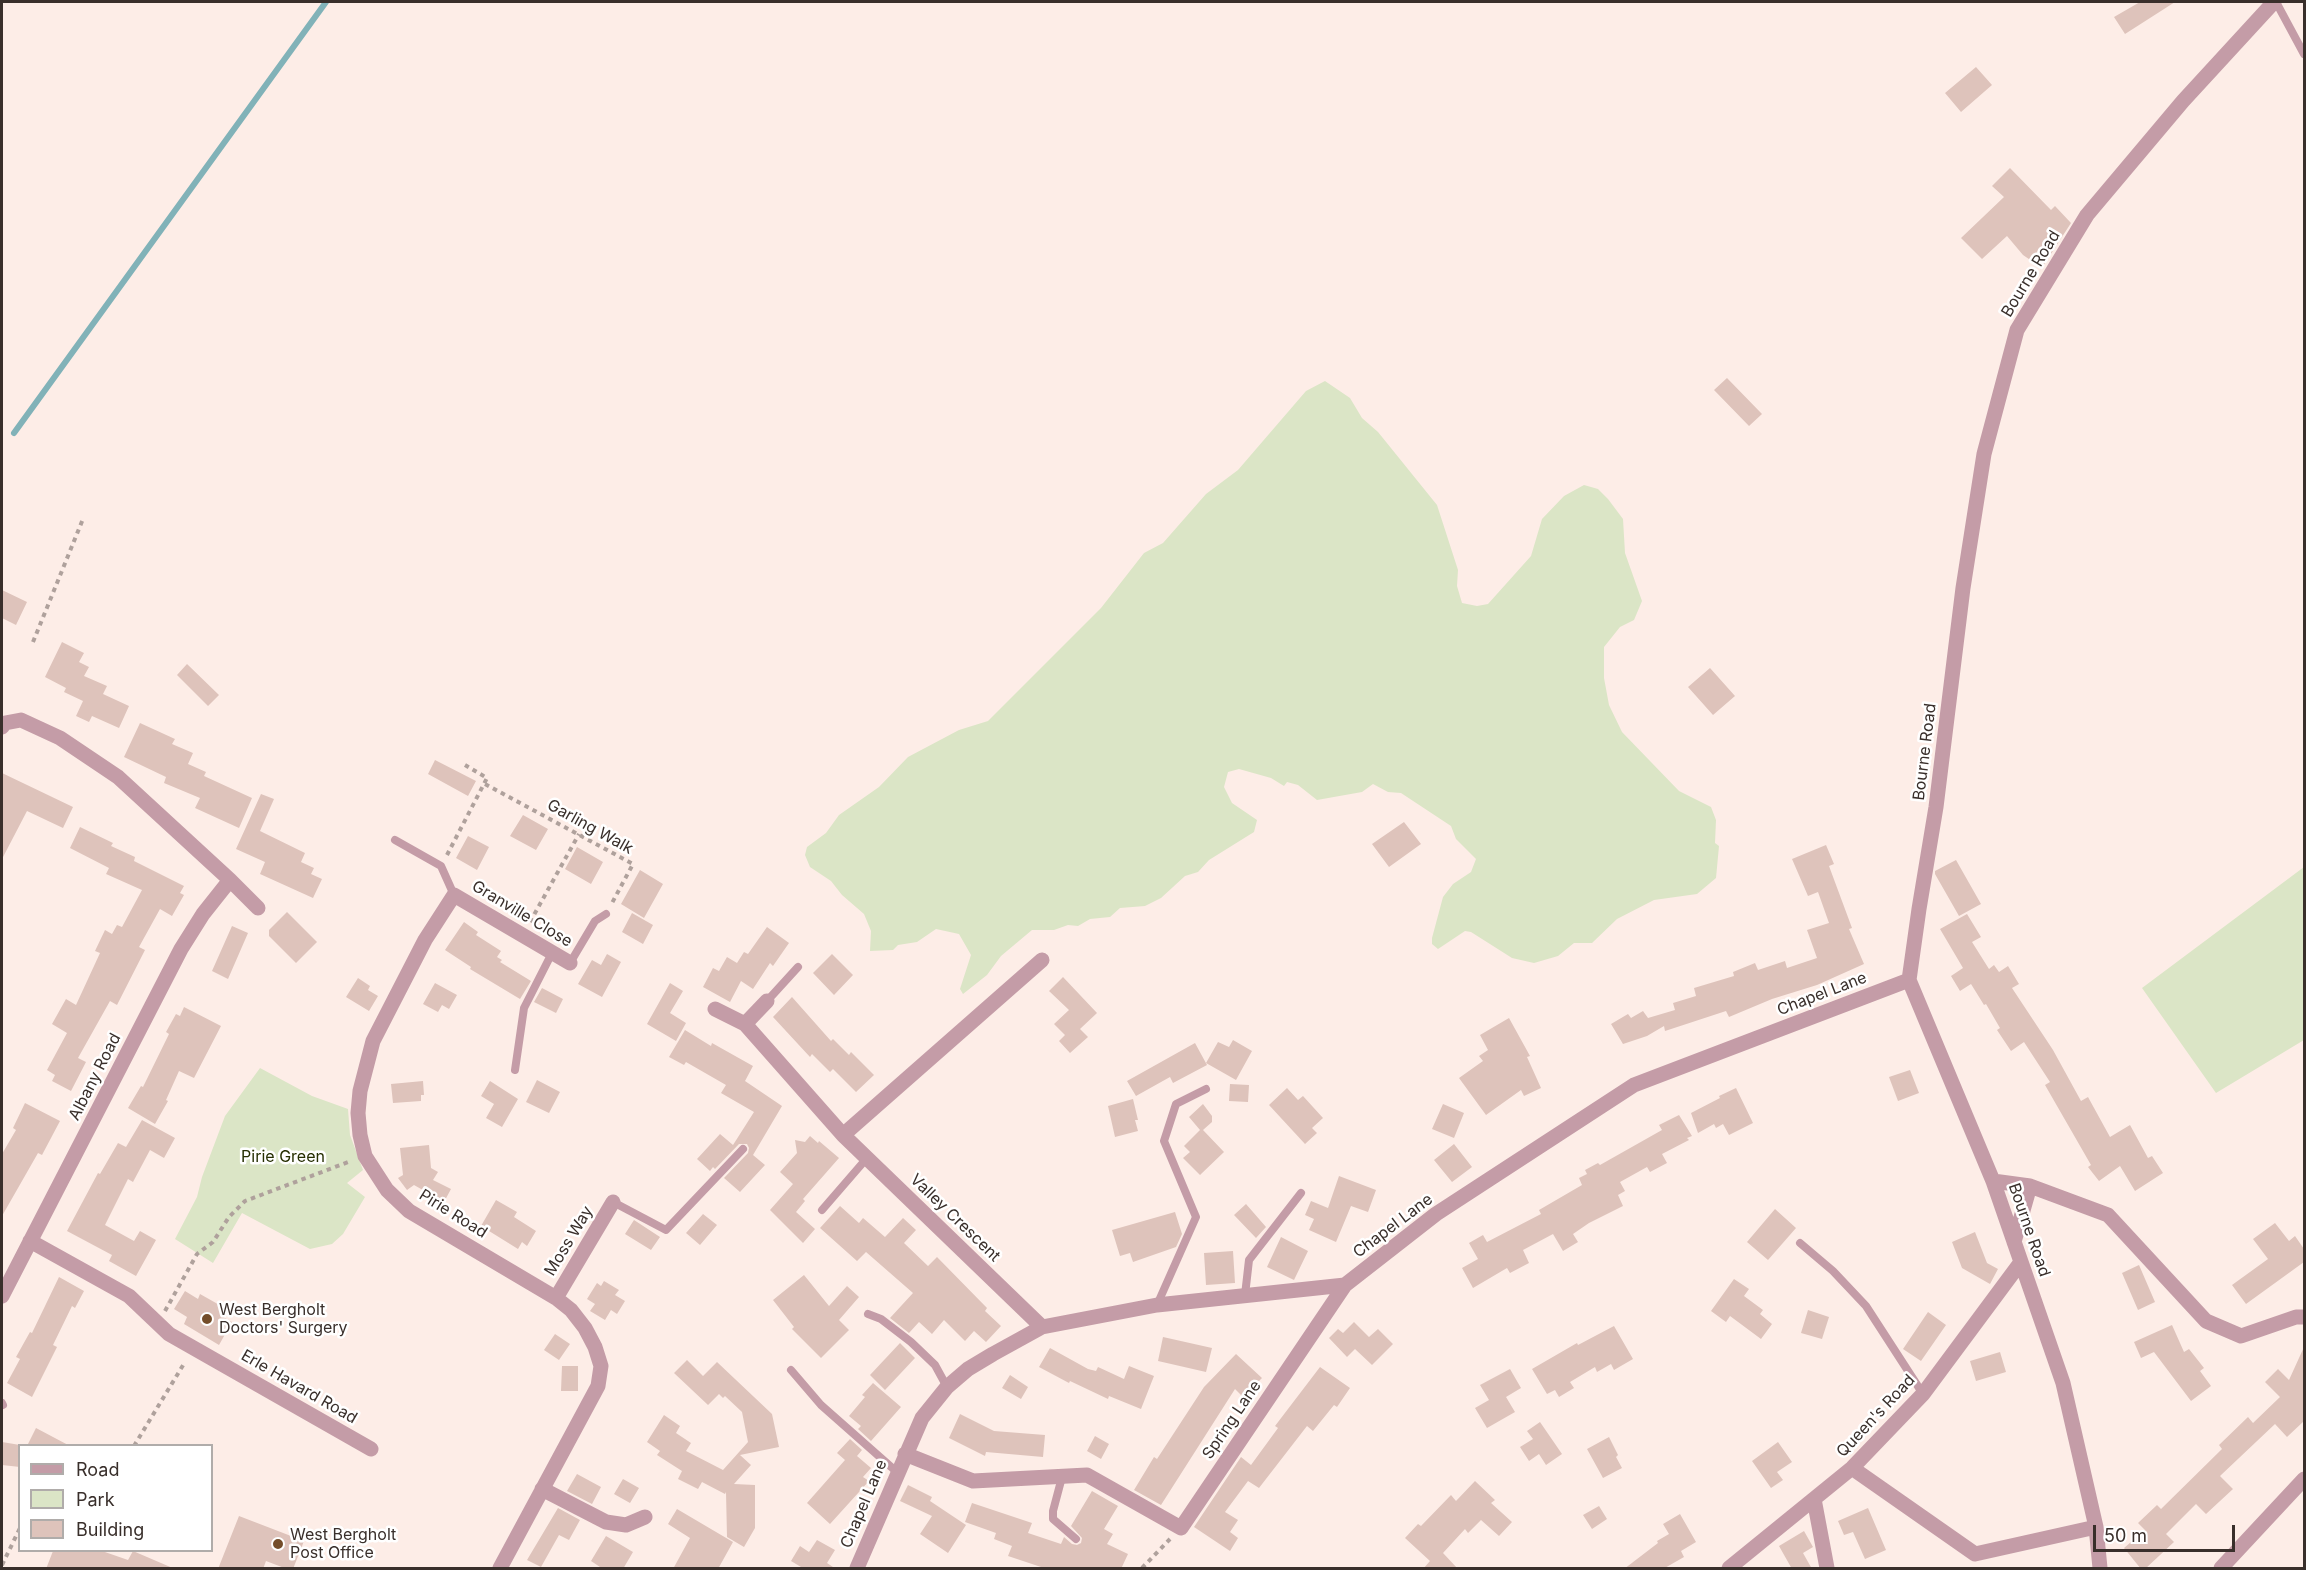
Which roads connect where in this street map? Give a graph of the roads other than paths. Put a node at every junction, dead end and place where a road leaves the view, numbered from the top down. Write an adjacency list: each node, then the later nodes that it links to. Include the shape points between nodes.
1 (2275, 2): 2 (lane); 13 (street, Bourne Road, via 2183,101 2087,215 2017,330 1984,454)
2 (2304, 54)
3 (2, 727): 5 (street, via 21,720 60,738 118,777)
4 (396, 840): 6 (lane, via 441,866)
5 (230, 880): 7 (street); 27 (street, Albany Road, via 203,914 182,950)
6 (454, 895): 9 (street, Granville Close); 34 (street, Pirie Road, via 425,940 374,1041 358,1113 365,1156 387,1191 409,1210)
7 (258, 908)
8 (606, 914): 11 (lane, via 595,921)
9 (552, 953): 11 (street, Granville Close); 17 (lane, via 524,1008)
10 (1042, 960): 19 (street)
11 (570, 963)
12 (798, 967): 14 (lane)
13 (1909, 981): 22 (street, Bourne Road); 31 (street, Chapel Lane, via 1634,1085 1436,1214)
14 (767, 1001): 16 (street)
15 (715, 1009): 16 (street, Valley Crescent)
16 (745, 1024): 19 (street, Valley Crescent)
17 (515, 1070)
18 (1206, 1089): 35 (lane, via 1176,1104 1164,1141 1196,1217)
19 (843, 1135): 21 (street, Valley Crescent)
20 (743, 1149): 25 (lane, via 666,1230)
21 (867, 1158): 26 (lane); 38 (street, Valley Crescent)
22 (1993, 1181): 23 (street); 28 (street, Bourne Road)
23 (2031, 1186): 28 (street); 37 (street, via 2108,1215 2206,1321 2241,1336)
24 (1301, 1193): 32 (lane, via 1249,1260)
25 (613, 1202): 34 (street, Moss Way)
26 (822, 1209)
27 (30, 1241): 33 (street, Albany Road); 42 (street, Erle Havard Road, via 129,1296 157,1324 194,1348)
28 (2014, 1242): 30 (street, Bourne Road)
29 (1800, 1243): 41 (lane, via 1866,1306)
30 (2021, 1262): 41 (street, Queen's Road); 51 (street, Bourne Road, via 2063,1383)
31 (1345, 1285): 32 (street, Chapel Lane); 52 (street, Spring Lane)
32 (1245, 1295): 35 (street, Chapel Lane)
33 (2, 1296)
34 (555, 1298): 48 (street, Pirie Road, via 585,1328 596,1347 600,1366 598,1386)
35 (1157, 1305): 38 (street, Chapel Lane)
36 (868, 1314): 40 (lane, via 911,1342 935,1365)
37 (2304, 1317)
38 (1042, 1327): 40 (street, Chapel Lane, via 968,1369)
39 (790, 1370): 45 (lane, via 821,1405)
40 (947, 1387): 43 (street, Chapel Lane, via 922,1418)
41 (1923, 1394): 44 (street, Queen's Road)
42 (371, 1449)
43 (905, 1454): 45 (street, Chapel Lane); 46 (street, Chapel Lane, via 973,1481)
44 (1852, 1468): 49 (street, Queen's Road); 51 (street, via 1975,1554)
45 (898, 1473): 55 (street, Chapel Lane)
46 (1062, 1477): 52 (street, Chapel Lane, via 1087,1475); 53 (lane, via 1053,1519)
47 (2304, 1479): 59 (street)
48 (542, 1489): 50 (street, via 606,1522 626,1525); 54 (street, Pirie Road)
49 (1814, 1499): 56 (street, Queen's Road); 57 (street)
50 (645, 1517)
51 (2096, 1527): 58 (street, Bourne Road)
52 (1181, 1528)
53 (1076, 1539)
54 (507, 1566)
55 (857, 1569)
56 (1730, 1569)
57 (1827, 1569)
58 (2100, 1569)
59 (2221, 1569)

